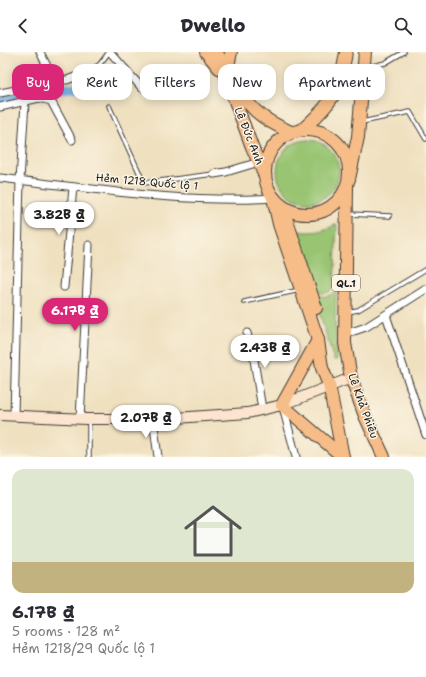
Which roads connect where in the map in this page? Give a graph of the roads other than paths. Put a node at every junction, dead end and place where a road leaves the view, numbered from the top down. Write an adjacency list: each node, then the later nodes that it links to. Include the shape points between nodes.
1 (40, 52): 10 (street)
2 (110, 52): 11 (lane); 19 (street)
3 (206, 52): 12 (main road, Lê Đức Anh / QL.1)
4 (217, 52): 13 (main road, Lê Đức Anh / QL.1)
5 (223, 52): 14 (main road, Lê Đức Anh / QL.1)
6 (231, 52): 15 (main road)
7 (346, 52): 16 (main road)
8 (365, 52): 17 (main road)
9 (404, 52): 18 (lane)
10 (46, 64)
11 (100, 64)
12 (220, 64)
13 (224, 64)
14 (226, 64)
15 (228, 64)
16 (344, 64)
17 (364, 64)
18 (381, 64)
19 (140, 86)
20 (12, 91): 21 (street)
21 (0, 93)
22 (33, 100): 28 (street)
23 (51, 100): 34 (street)
24 (237, 100): 35 (main road, Lê Đức Anh / QL.1)
25 (245, 100): 32 (main road, Lê Đức Anh / QL.1, via 255,112 275,125)
26 (331, 100): 32 (main road)
27 (361, 100): 31 (main road)
28 (25, 103): 30 (street); 39 (street)
29 (109, 106): 36 (lane, via 144,183)
30 (0, 108)
31 (359, 123): 33 (lane, via 410,112); 40 (main road)
32 (297, 130): 37 (main road, via 282,138 272,148 266,161); 40 (main road, QL.1, via 324,133 335,140 344,150 349,162)
33 (426, 139)
34 (72, 140)
35 (259, 162): 36 (street); 37 (main road, Lê Đức Anh / QL.1)
36 (214, 174)
37 (264, 175): 42 (main road, QL.1)
38 (0, 178): 39 (street, Hẻm 1218 Quốc lộ 1)
39 (20, 180): 41 (street, Hẻm 1218 Quốc lộ 1); 62 (street)
40 (348, 183): 43 (main road, QL.1, via 340,198 331,207 319,212 306,214); 44 (main road, Lê Khả Phiêu / QL.1)
41 (73, 187): 42 (street, Hẻm 1218 Quốc lộ 1, via 236,200); 48 (street)
42 (273, 198): 43 (main road, QL.1); 50 (main road, Lê Khả Phiêu / QL.1, via 279,224)
43 (282, 206): 58 (main road, Lê Khả Phiêu / QL.1, via 321,325 330,364)
44 (347, 214): 45 (lane); 52 (main road, Lê Khả Phiêu / QL.1)
45 (390, 216)
46 (89, 246): 63 (street)
47 (426, 269): 52 (lane, via 358,310)
48 (64, 287)
49 (426, 288): 53 (street)
50 (302, 290): 51 (lane); 56 (main road, Lê Khả Phiêu / QL.1)
51 (244, 302)
52 (345, 313): 55 (main road, Lê Khả Phiêu / QL.1)
53 (386, 315): 55 (street, via 366,327); 65 (street)
54 (247, 333): 60 (street)
55 (345, 334): 57 (main road, Lê Khả Phiêu / QL.1)
56 (318, 340): 58 (main road, Lê Khả Phiêu / QL.1, via 322,368); 59 (main road)
57 (351, 378): 58 (main road); 71 (main road, Lê Khả Phiêu / QL.1)
58 (329, 385): 59 (main road); 70 (main road, Lê Khả Phiêu / QL.1)
59 (282, 405): 60 (main road); 69 (street); 70 (main road)
60 (262, 409): 64 (main road, via 248,413)
61 (0, 416): 62 (main road)
62 (14, 416): 63 (main road)
63 (84, 419): 64 (main road); 67 (lane)
64 (153, 419): 68 (street)
65 (424, 422): 66 (street)
66 (426, 435)
67 (89, 457)
68 (158, 457)
69 (296, 457)
70 (343, 457)
71 (384, 457)

